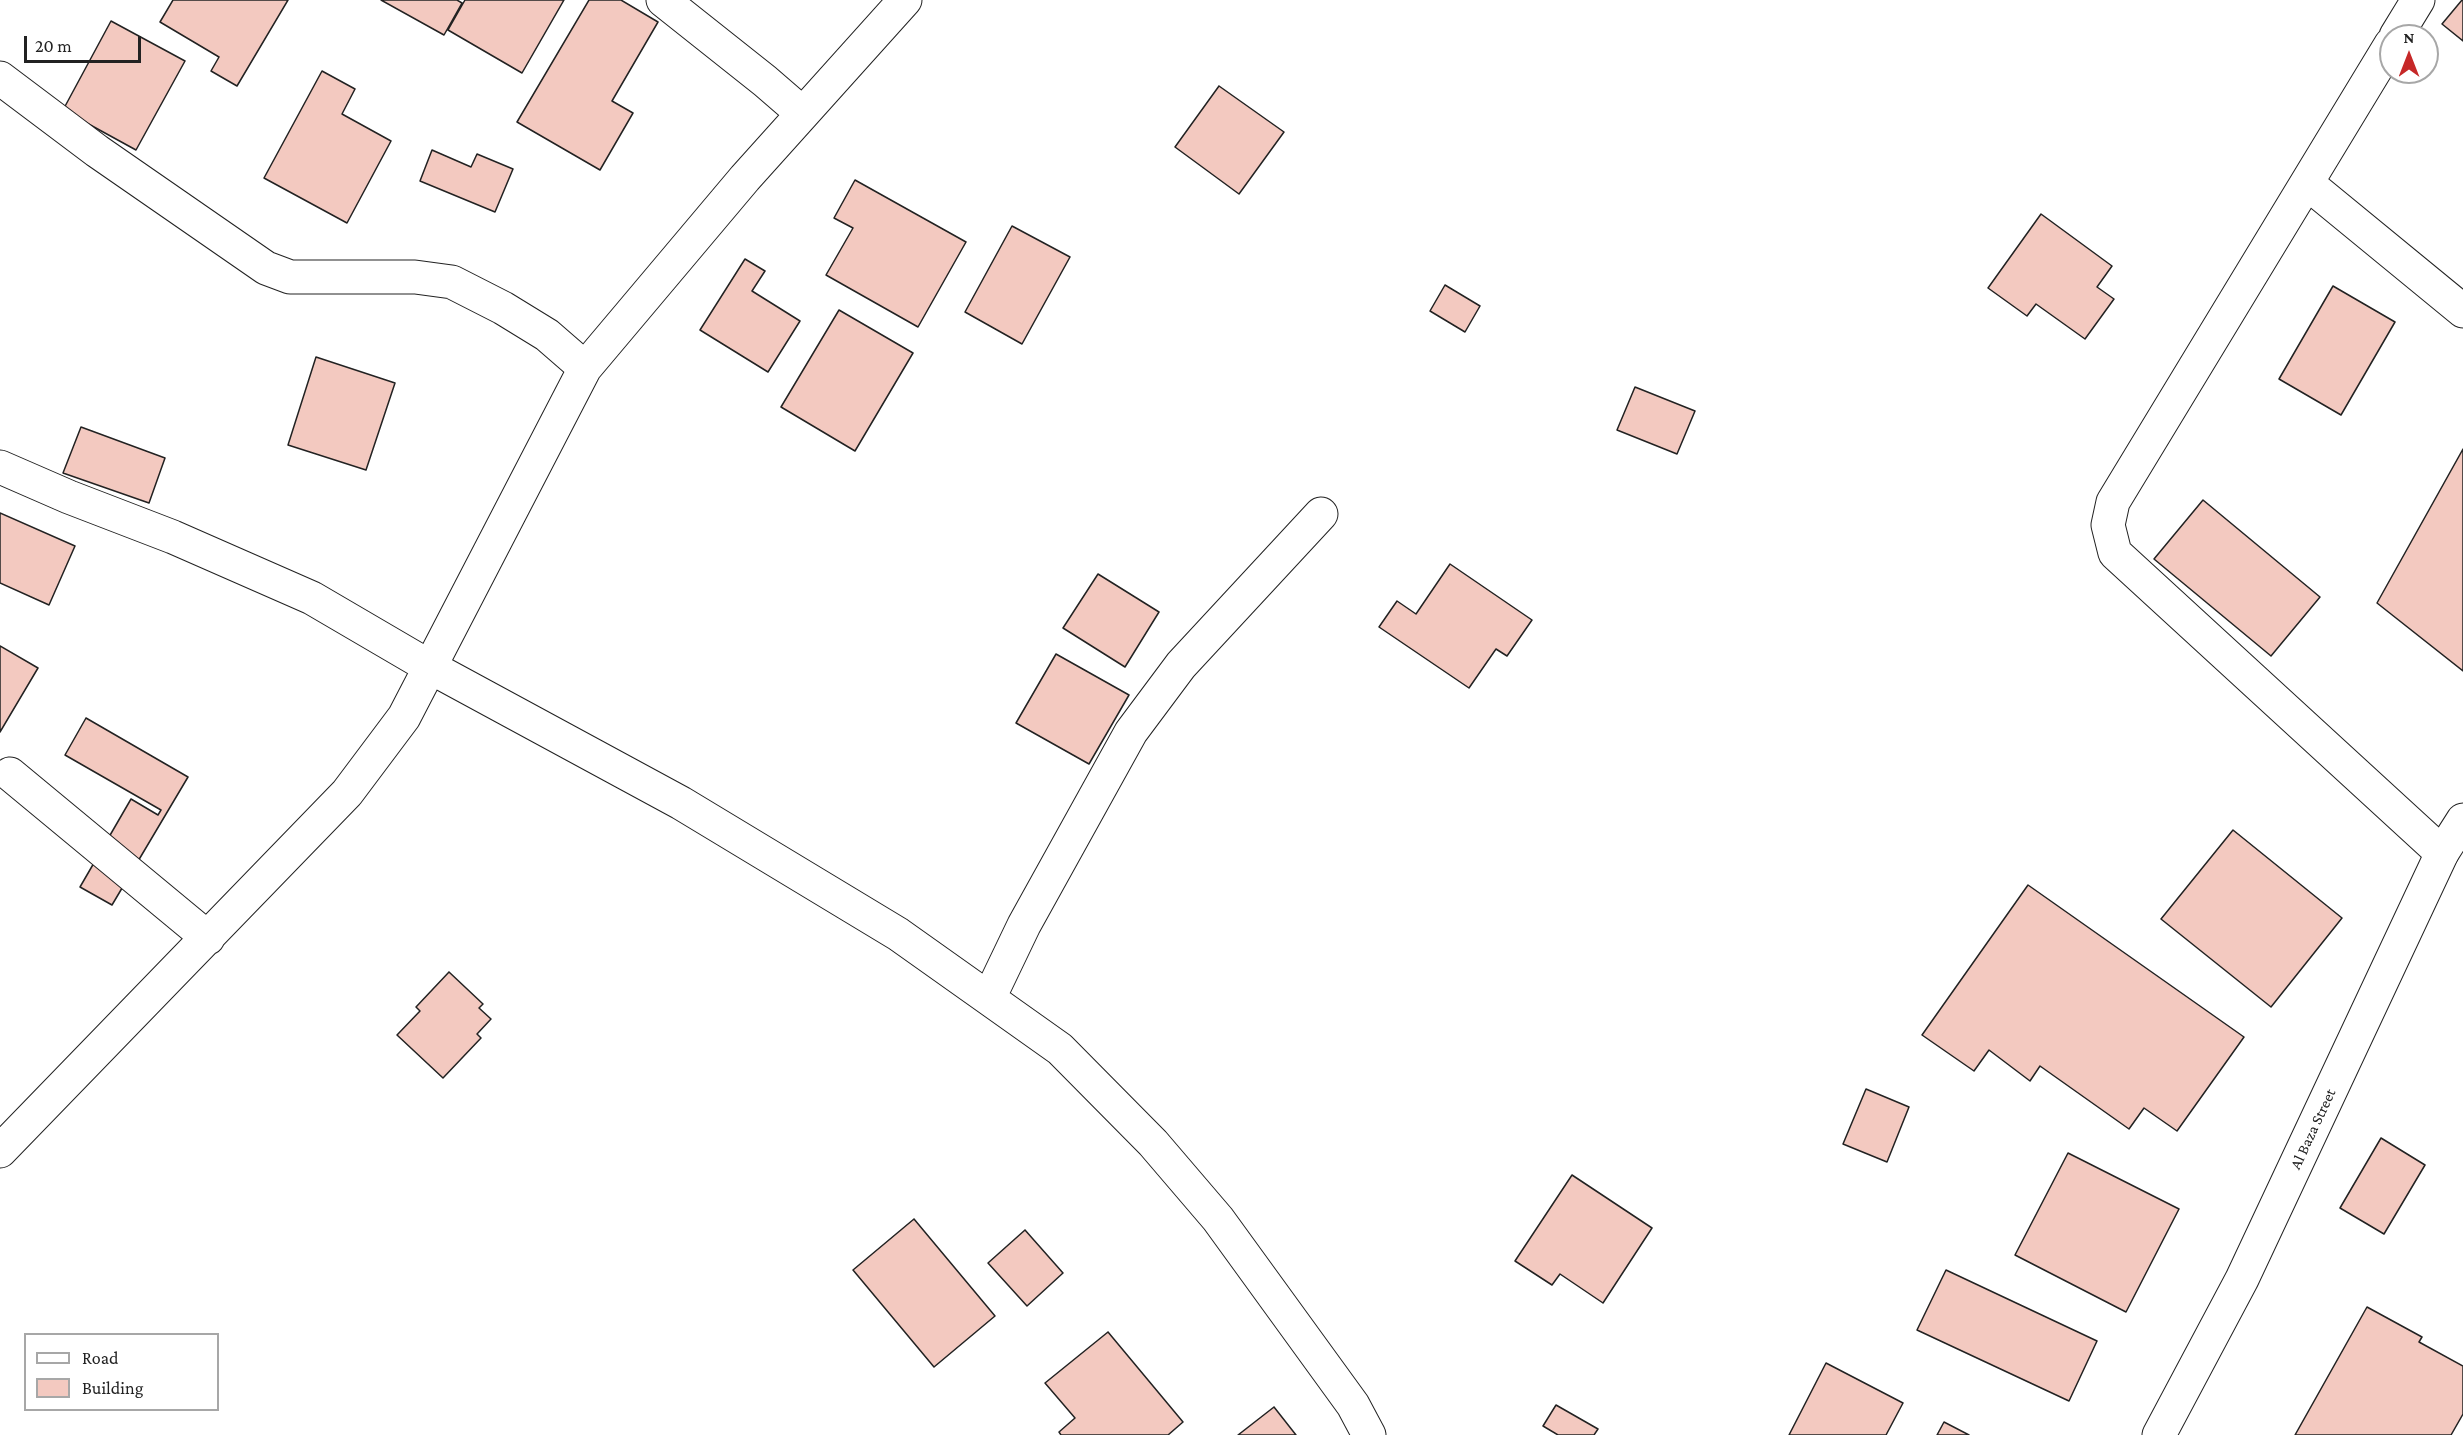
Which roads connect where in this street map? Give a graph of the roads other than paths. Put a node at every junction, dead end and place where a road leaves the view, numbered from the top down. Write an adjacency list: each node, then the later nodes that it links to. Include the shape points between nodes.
1 (663, 0): 7 (street)
2 (905, 0): 7 (street)
3 (2418, 0): 4 (street)
4 (2403, 24)
5 (2379, 64): 8 (street)
6 (0, 78): 10 (street, via 97,151 266,268 290,277 415,277 452,282 547,335)
7 (802, 113): 10 (street)
8 (2307, 183): 9 (street); 16 (street, via 2113,502 2108,525 2115,554)
9 (2463, 311)
10 (585, 368): 13 (street)
11 (0, 467): 13 (street, via 312,598)
12 (1321, 514): 18 (street, via 1181,665 1131,732 1024,926)
13 (430, 667): 17 (street, via 404,717 347,793); 18 (street, via 691,808 898,934)
14 (10, 774): 17 (street)
15 (2463, 820): 16 (street, Al Baza Street)
16 (2442, 853): 21 (street, Al Baza Street, via 2242,1279)
17 (208, 938): 19 (street)
18 (989, 998): 20 (street, via 1060,1049 1154,1143 1218,1219 1353,1406)
19 (0, 1151)
20 (1369, 1435)
21 (2159, 1435)

